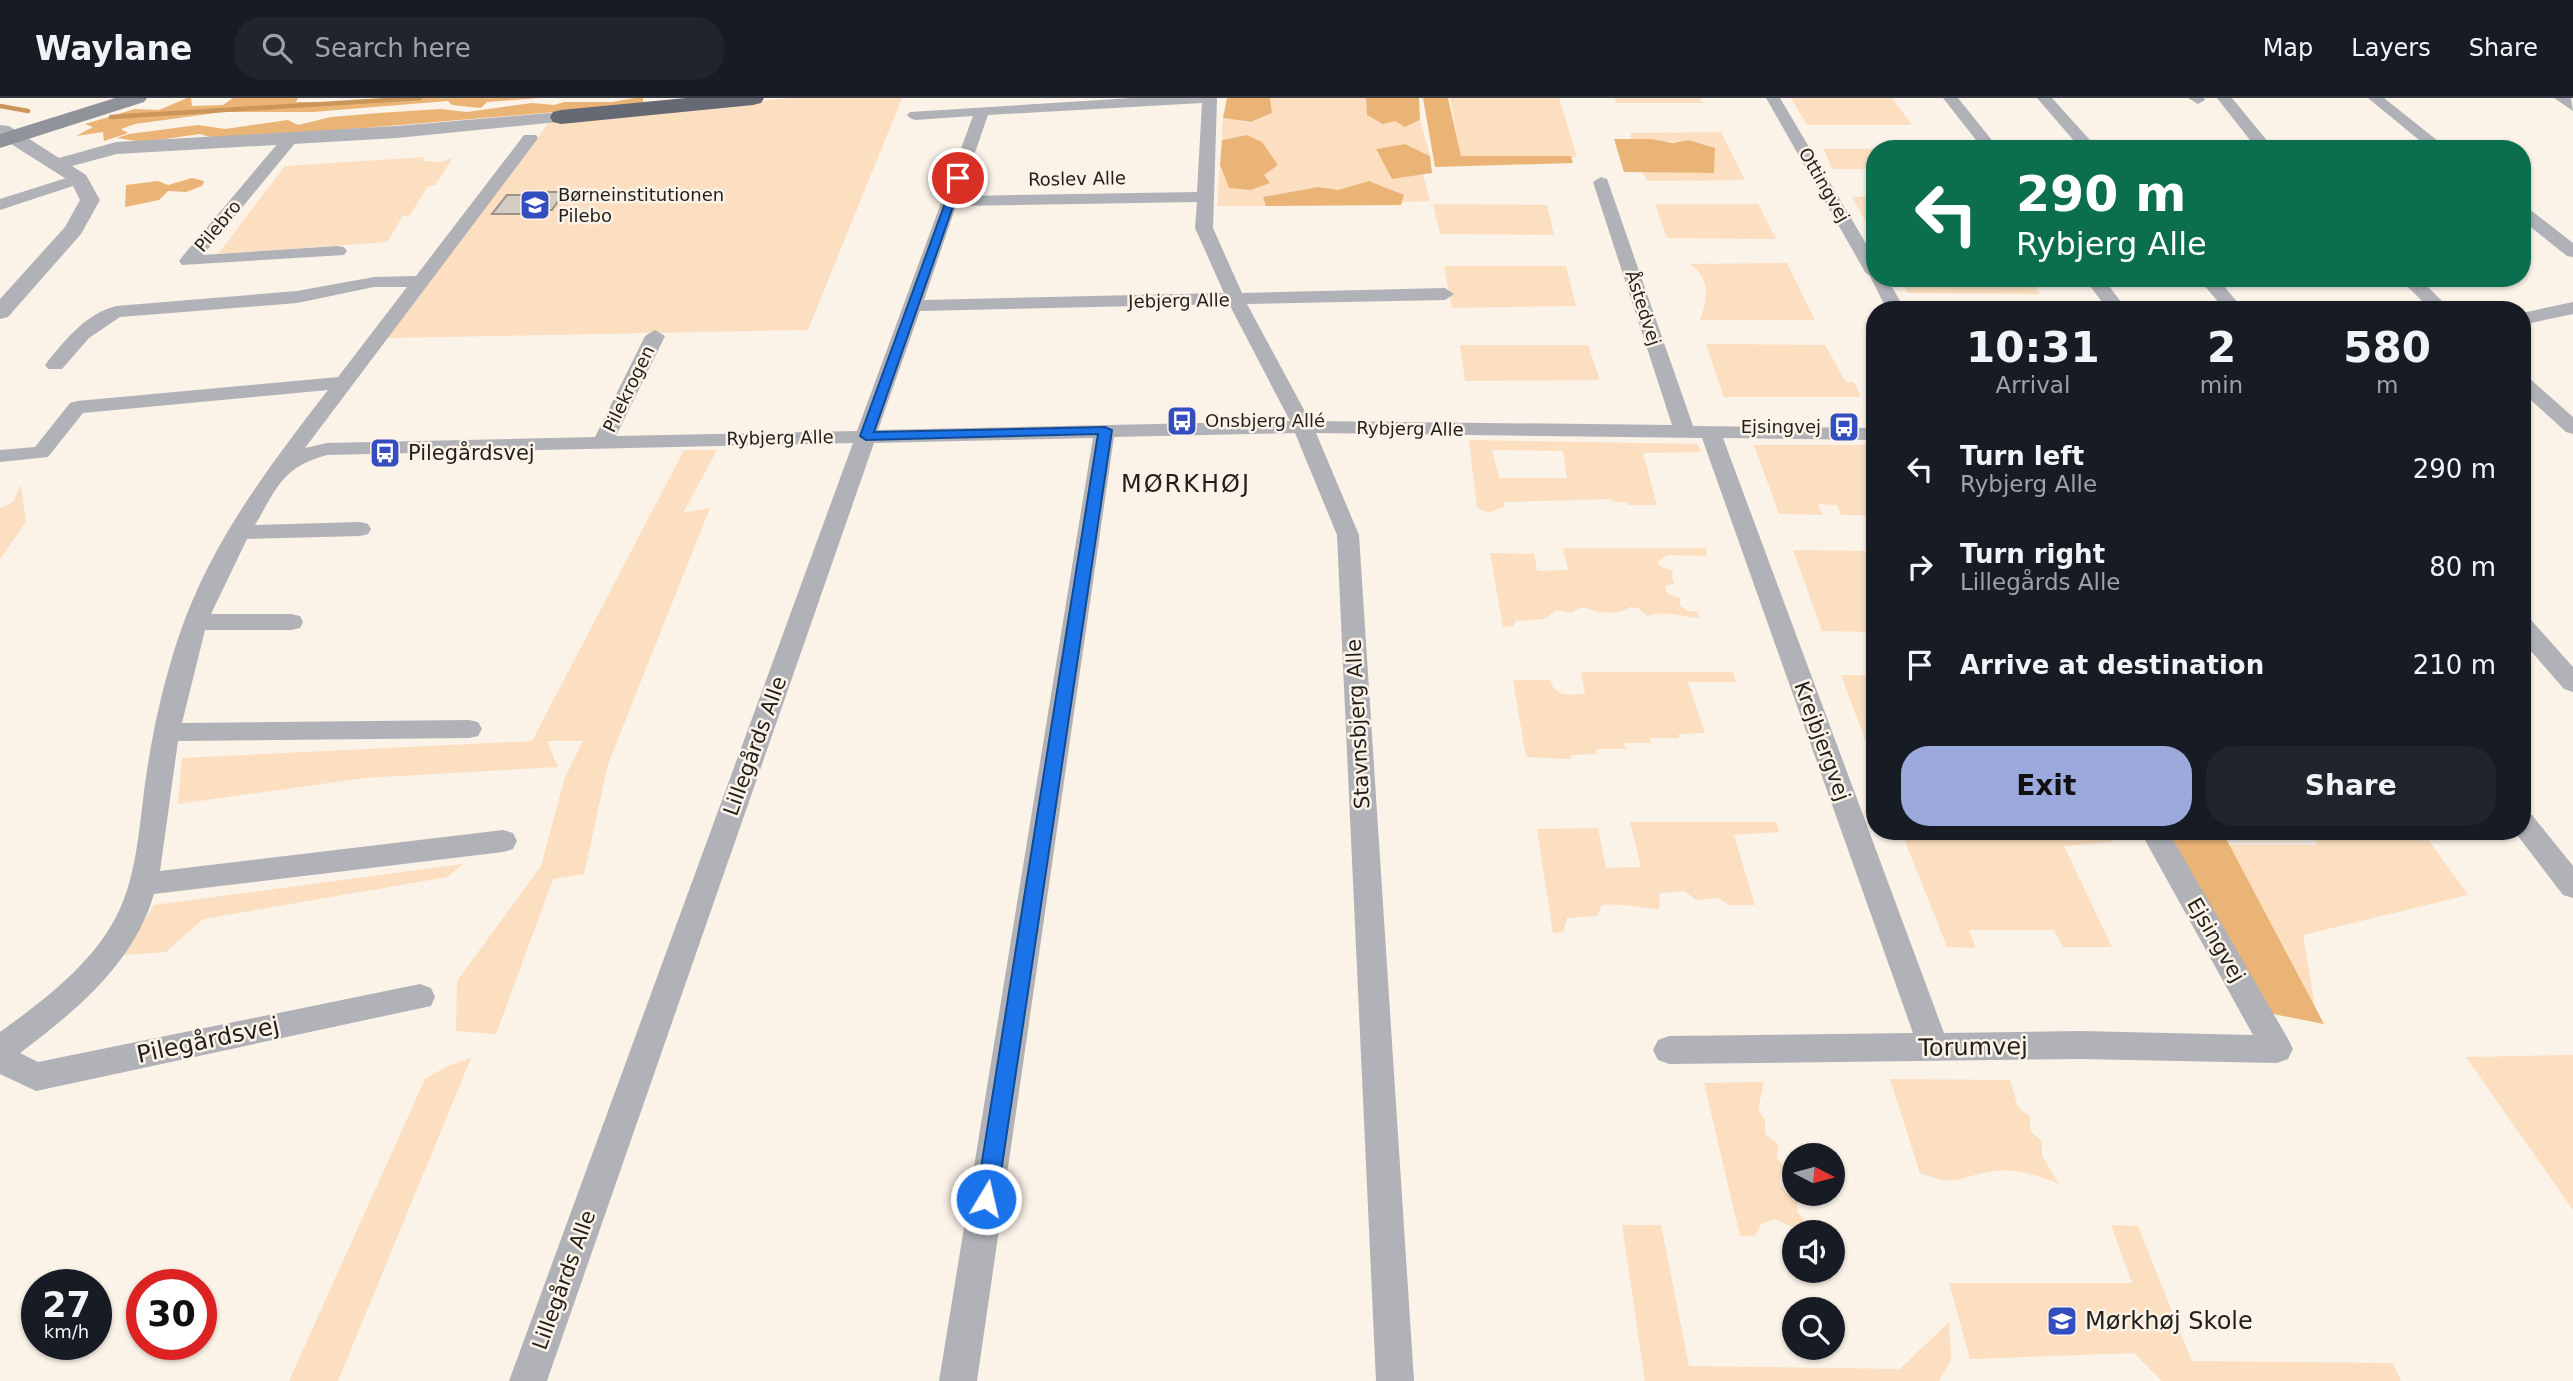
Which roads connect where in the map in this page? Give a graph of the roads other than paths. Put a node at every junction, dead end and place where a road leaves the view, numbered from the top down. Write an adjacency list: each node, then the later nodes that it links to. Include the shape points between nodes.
1 (107, 98): 15 (main road)
2 (137, 98): 15 (main road)
3 (753, 98): 14 (highway)
4 (1210, 98): 12 (street); 24 (street, Stavnsbjerg Alle)
5 (1773, 98): 30 (street, Ottingvej)
6 (1950, 98): 18 (street)
7 (2044, 98): 19 (street)
8 (2224, 98): 20 (street)
9 (2375, 98): 21 (street)
10 (2561, 98): 11 (street)
11 (2573, 106)
12 (982, 111): 13 (street); 25 (street, Lillegårds Alle)
13 (915, 115)
14 (561, 117): 17 (street)
15 (4, 135): 22 (street)
16 (530, 138): 31 (street)
17 (290, 139): 22 (street, via 129,151); 28 (street, Pilebro, via 188,261)
18 (1984, 140)
19 (2082, 140)
20 (2257, 140)
21 (2429, 140)
22 (69, 171): 26 (street); 42 (street, via 90,200 84,213)
23 (1601, 182): 51 (street, Åstedvej)
24 (1205, 197): 25 (street, Roslev Alle); 36 (street, Stavnsbjerg Alle, via 1204,228)
25 (950, 201): 40 (street, Lillegårds Alle)
26 (0, 205)
27 (2531, 219): 29 (street)
28 (338, 251)
29 (2573, 252)
30 (1866, 258)
31 (421, 281): 45 (street, via 374,282 297,296 117,312 84,330); 46 (street)
32 (2100, 287): 37 (street)
33 (2215, 287): 38 (street)
34 (2418, 287): 39 (street)
35 (1446, 294): 36 (street, Jebjerg Alle)
36 (1236, 300): 40 (street, Jebjerg Alle); 48 (street, Stavnsbjerg Alle)
37 (2111, 301)
38 (2227, 301)
39 (2432, 301)
40 (913, 306): 53 (street, Lillegårds Alle)
41 (2573, 308): 43 (street)
42 (0, 312)
43 (2531, 317)
44 (655, 336): 54 (street, Pilekrogen)
45 (55, 365)
46 (345, 382): 55 (street, via 77,407 41,453); 56 (street)
47 (2531, 390): 49 (street)
48 (1304, 427): 50 (street, Rybjerg Alle); 51 (street, Rybjerg Alle); 78 (street, Stavnsbjerg Alle, via 1349,535)
49 (2573, 428)
50 (1105, 430): 53 (street, Rybjerg Alle); 77 (street)
51 (1698, 433): 52 (street, Rybjerg Alle); 71 (street, Krejbjergvej)
52 (1866, 434)
53 (866, 436): 54 (street, Rybjerg Alle); 76 (street, Lillegårds Alle)
54 (602, 443): 56 (street, Rybjerg Alle, via 327,449)
55 (0, 456)
56 (278, 469): 58 (street)
57 (360, 529): 58 (street)
58 (239, 532): 59 (street)
59 (196, 622): 60 (street); 64 (street)
60 (291, 622)
61 (2531, 636): 62 (street)
62 (2573, 683)
63 (469, 729): 64 (street)
64 (167, 732): 68 (street)
65 (2531, 833): 69 (street)
66 (2159, 840): 72 (street, Ejsingvej)
67 (503, 841): 68 (street)
68 (142, 884): 73 (street, via 130,919 90,973)
69 (2573, 887)
70 (420, 997): 75 (street, Pilegårdsvej, via 36,1077)
71 (1934, 1048): 72 (street, Torumvej); 74 (street, Torumvej)
72 (2277, 1049)
73 (0, 1050)
74 (1669, 1050)
75 (0, 1058)
76 (528, 1381)
77 (958, 1381)
78 (1395, 1381)

